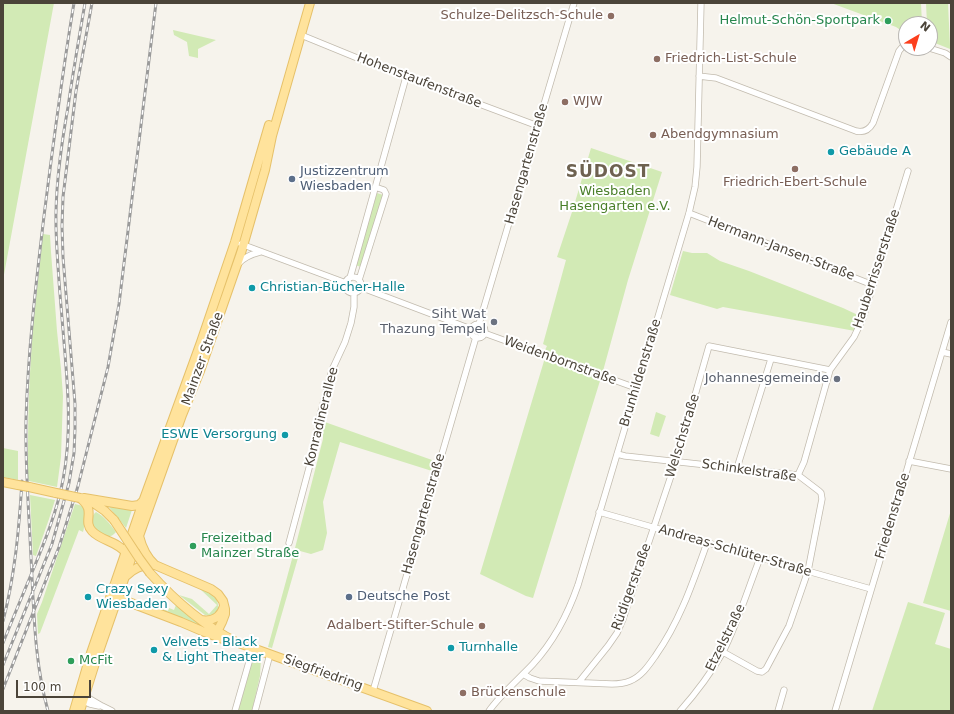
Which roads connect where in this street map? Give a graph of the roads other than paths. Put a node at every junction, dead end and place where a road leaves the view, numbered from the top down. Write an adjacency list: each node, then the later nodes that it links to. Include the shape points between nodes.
1 (304, 3): 13 (main road, Mainzer Straße)
2 (310, 3): 5 (main road, Mainzer Straße)
3 (574, 3): 12 (street, Hasengartenstraße)
4 (701, 3): 10 (street, Brunhildenstraße)
5 (300, 35): 11 (street, Hohenstaufenstraße); 13 (main road, Mainzer Straße)
6 (938, 50): 7 (street)
7 (948, 53): 9 (street)
8 (898, 54): 10 (street, via 873,123 862,132 716,78)
9 (951, 57)
10 (699, 76): 16 (street, Brunhildenstraße, via 697,174)
11 (406, 77): 12 (street, Hohenstaufenstraße); 15 (street)
12 (538, 126): 29 (street, Hasengartenstraße)
13 (263, 162): 17 (main road, Mainzer Straße); 18 (main road, Mainzer Straße)
14 (908, 171): 23 (street, Hauberrisserstraße)
15 (375, 187): 21 (street); 22 (street, via 384,190 386,194)
16 (688, 213): 23 (street, Hermann-Jansen-Straße); 37 (street, Brunhildenstraße)
17 (235, 242): 18 (street); 26 (main road, Mainzer Straße)
18 (243, 245): 19 (street); 20 (main road, Mainzer Straße)
19 (262, 252): 20 (street, via 245,258); 21 (street)
20 (236, 265): 27 (main road, Mainzer Straße)
21 (348, 280): 22 (street, via 354,277); 25 (street, via 346,288)
22 (359, 280): 24 (street)
23 (873, 285): 36 (street, Hauberrisserstraße, via 858,330)
24 (360, 287): 25 (street); 30 (street)
25 (354, 292): 52 (street, Konradinerallee, via 351,323 332,370)
26 (209, 318): 27 (main road, via 214,316); 46 (main road, Mainzer Straße)
27 (217, 320): 51 (main road, Mainzer Straße)
28 (951, 322): 33 (street, Friedenstraße)
29 (479, 324): 30 (street, via 475,324); 31 (street, via 484,327)
30 (471, 329): 32 (street, via 472,335)
31 (484, 333): 32 (street); 37 (street, Weidenbornstraße)
32 (476, 337): 71 (street, Hasengartenstraße)
33 (942, 352): 34 (street); 39 (street, Friedenstraße)
34 (951, 354)
35 (772, 359): 36 (street, Welschstraße); 40 (street, Welschstraße, via 709,346); 41 (street)
36 (830, 370): 43 (street, Hauberrisserstraße)
37 (636, 388): 38 (street, Brunhildenstraße)
38 (617, 454): 40 (street, Schinkelstraße); 48 (street, Brunhildenstraße)
39 (909, 461): 42 (street); 59 (street, Friedenstraße)
40 (675, 462): 41 (street, Schinkelstraße); 50 (street, Welschstraße)
41 (737, 468): 43 (street, Schinkelstraße)
42 (951, 469)
43 (798, 475): 57 (street, Schinkelstraße, via 822,496)
44 (3, 482): 45 (main road, bridge)
45 (82, 498): 46 (main road, via 132,506 139,505); 47 (main road, Siegfriedring); 49 (main road, via 88,505)
46 (144, 499): 54 (main road, Mainzer Straße)
47 (105, 511): 49 (main road, via 96,510); 62 (main road, Siegfriedring, bridge, via 162,587)
48 (599, 512): 50 (street, Andreas-Schlüter-Straße); 68 (street, Brunhildenstraße, via 568,612 553,639)
49 (89, 516): 54 (main road, via 88,524 92,530)
50 (653, 528): 53 (street, Andreas-Schlüter-Straße); 69 (street, Rüdigerstraße, via 617,633)
51 (139, 536): 56 (main road, via 144,552); 58 (main road, Mainzer Straße)
52 (289, 543)
53 (707, 543): 55 (street, Andreas-Schlüter-Straße); 69 (street, via 673,628 647,668 631,681 621,684)
54 (126, 553): 60 (main road, Mainzer Straße)
55 (760, 558): 57 (street, Andreas-Schlüter-Straße); 66 (street, Etzelstraße)
56 (155, 565): 58 (main road, via 137,568); 61 (main road, via 212,589 221,597)
57 (808, 572): 59 (street, Andreas-Schlüter-Straße); 66 (street, via 789,626 764,671 757,672)
58 (125, 576): 60 (main road, Mainzer Straße)
59 (871, 589): 82 (street, Friedenstraße)
60 (114, 593): 64 (main road, via 218,637); 72 (main road, Mainzer Straße, via 106,630); 72 (main road, Mainzer Straße, via 91,653)
61 (224, 605): 62 (main road, via 221,613 215,618); 63 (main road, via 224,618)
62 (200, 619): 63 (main road, Siegfriedring)
63 (218, 632): 64 (main road, Siegfriedring)
64 (236, 642): 65 (main road, Siegfriedring)
65 (253, 648): 67 (main road, Siegfriedring); 76 (street)
66 (723, 652): 80 (street, Etzelstraße, via 706,679)
67 (270, 654): 71 (main road, Siegfriedring); 77 (street)
68 (523, 674): 69 (street, via 539,681); 79 (street, Brunhildenstraße)
69 (579, 682)
70 (784, 690): 81 (street)
71 (373, 691): 78 (main road, Siegfriedring)
72 (82, 698): 73 (main road, Mainzer Straße); 74 (main road, Mainzer Straße); 75 (street, via 90,704)
73 (74, 711)
74 (80, 711)
75 (112, 711)
76 (235, 711)
77 (255, 711)
78 (427, 711)
79 (489, 711)
80 (680, 711)
81 (778, 711)
82 (835, 711)

